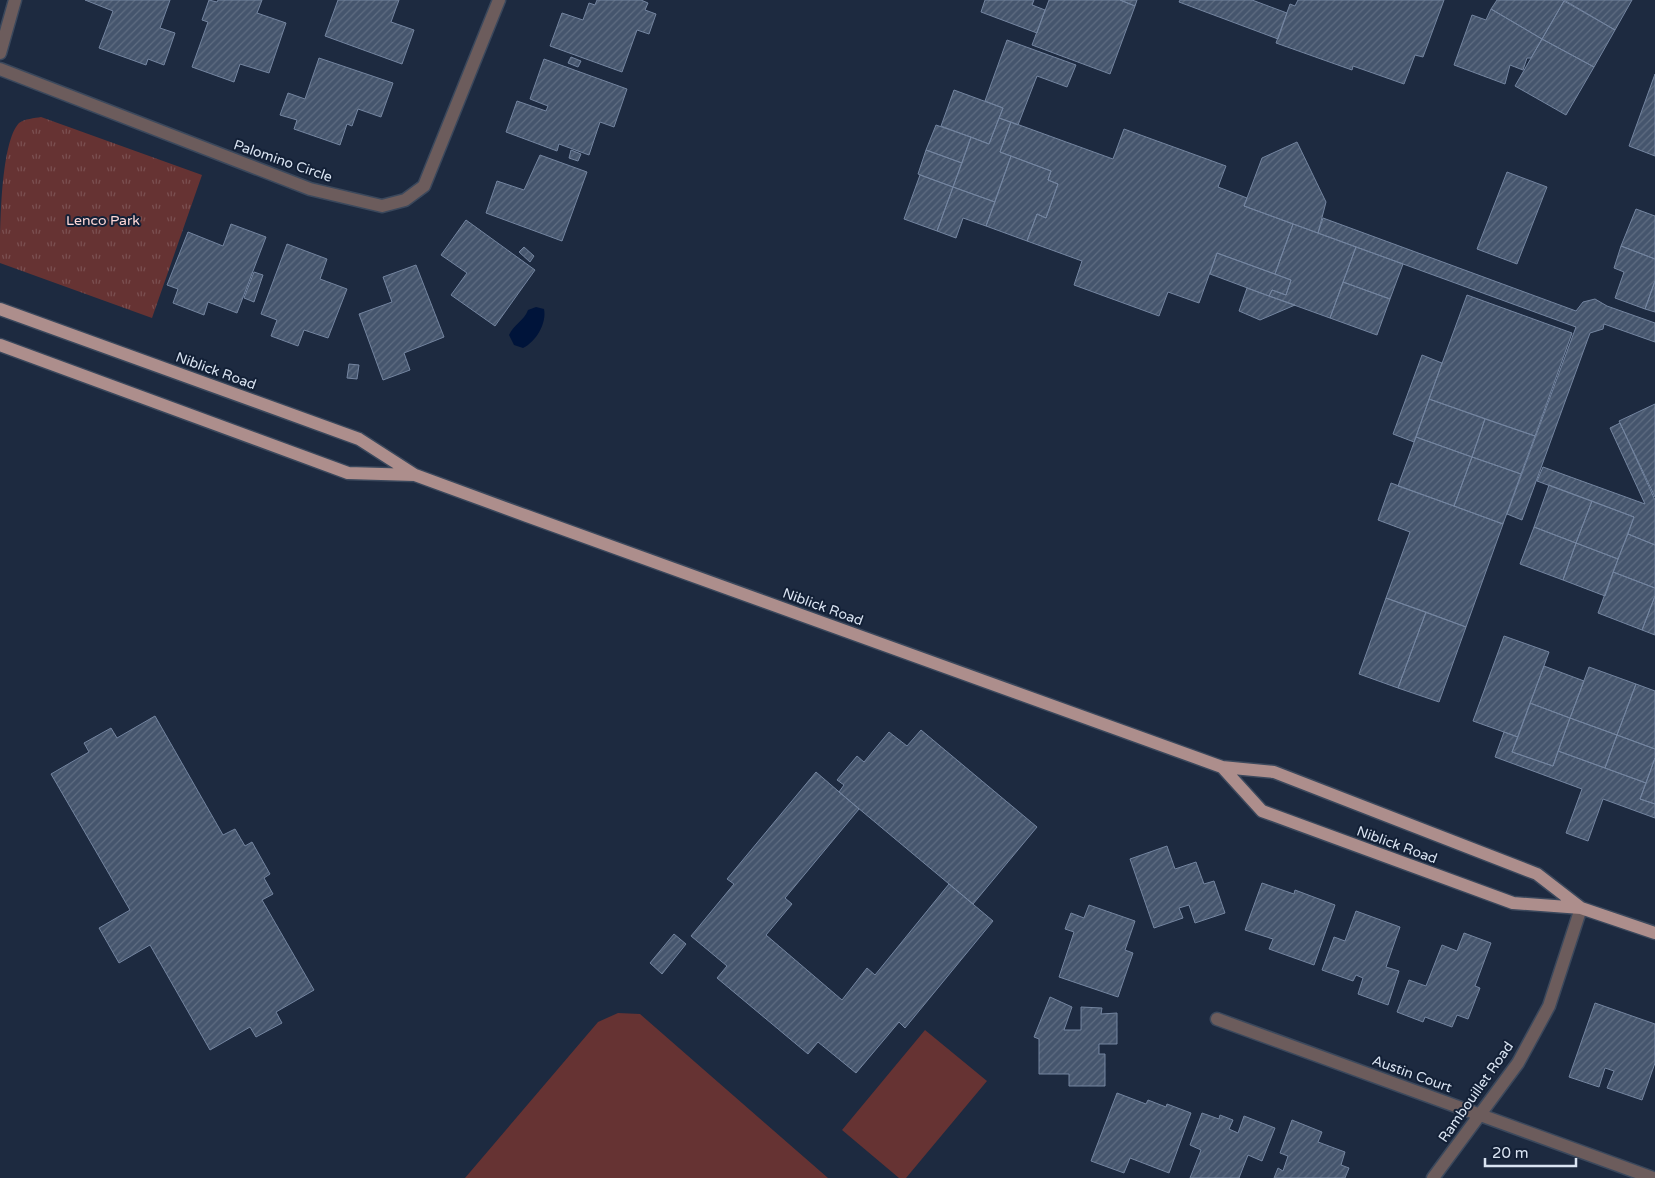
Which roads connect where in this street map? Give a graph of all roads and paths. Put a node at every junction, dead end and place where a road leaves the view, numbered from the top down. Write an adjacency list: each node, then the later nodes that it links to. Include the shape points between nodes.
1 (15, 0): 3 (street)
2 (499, 0): 4 (street, Palomino Circle, via 424,186 405,200 382,206 310,189)
3 (0, 52)
4 (0, 70)
5 (0, 309): 7 (main road, Niblick Road, via 359,439)
6 (0, 345): 7 (main road, Niblick Road, via 348,473)
7 (415, 475): 8 (main road, Niblick Road)
8 (1222, 767): 9 (main road, Niblick Road, via 1274,772 1537,874); 9 (main road, Niblick Road, via 1262,811 1513,903)
9 (1581, 908): 10 (main road, Niblick Road); 12 (street, Rambouillet Road, via 1548,1006 1518,1063)
10 (1655, 933)
11 (1217, 1019): 12 (street, Austin Court)
12 (1480, 1115): 13 (street, Rambouillet Road); 14 (street, Austin Court)
13 (1433, 1178)
14 (1653, 1178)

